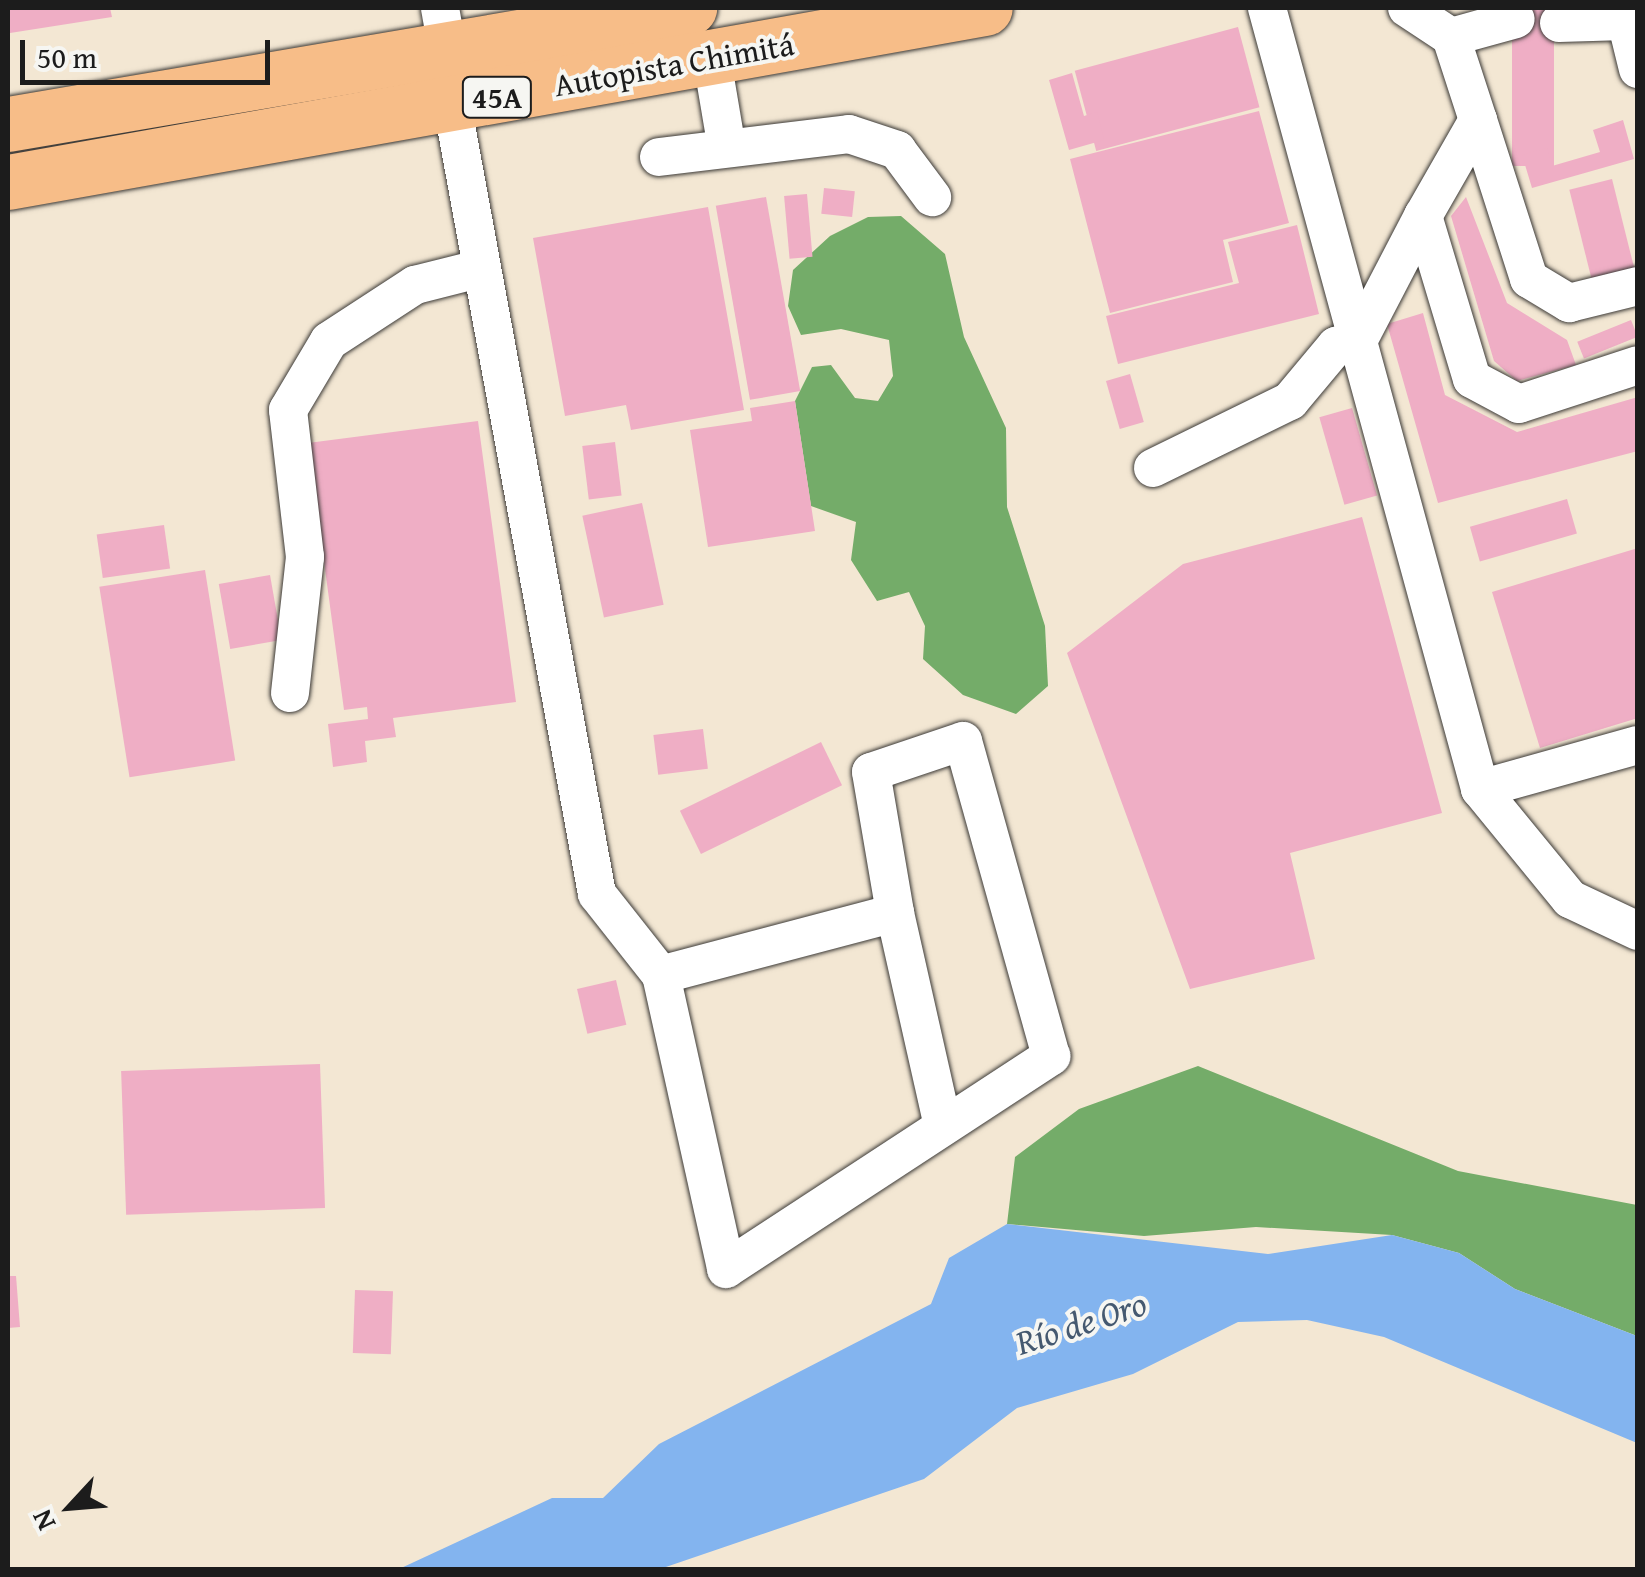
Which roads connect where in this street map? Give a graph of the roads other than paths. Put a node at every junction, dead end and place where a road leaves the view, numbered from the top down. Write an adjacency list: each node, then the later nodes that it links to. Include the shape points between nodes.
1 (689, 8): 9 (highway, Autopista Chimitá / 45A)
2 (985, 8): 10 (highway, Autopista Chimitá / 45A)
3 (1268, 8): 21 (lane)
4 (1407, 8): 8 (lane)
5 (1624, 14): 7 (lane); 11 (lane)
6 (1516, 20): 8 (lane)
7 (1559, 22)
8 (1451, 37): 12 (lane)
9 (447, 55): 10 (highway, Autopista Chimitá / 45A); 13 (highway, Autopista Chimitá / 45A); 16 (highway, Autopista Chimitá / 45A); 19 (lane)
10 (712, 60): 14 (lane)
11 (1638, 69)
12 (1478, 120): 18 (lane); 20 (lane, via 1529,279 1569,303)
13 (8, 124)
14 (726, 143): 15 (lane); 17 (lane, via 849,134 897,150)
15 (660, 156)
16 (8, 182)
17 (932, 197)
18 (1423, 216): 21 (lane); 22 (lane, via 1472,379 1519,404)
19 (482, 268): 24 (lane, via 415,285 328,341 288,410 304,557); 29 (lane, via 598,894)
20 (1638, 286)
21 (1359, 338): 23 (lane, via 1336,346 1290,401); 26 (lane)
22 (1638, 365)
23 (1153, 468)
24 (290, 693)
25 (1638, 745): 26 (lane)
26 (1480, 789): 28 (lane, via 1570,900)
27 (894, 912): 29 (lane); 30 (lane); 30 (lane, via 872,772 963,741 1051,1056)
28 (1638, 931)
29 (661, 976): 30 (lane, via 726,1269)
30 (943, 1126)

